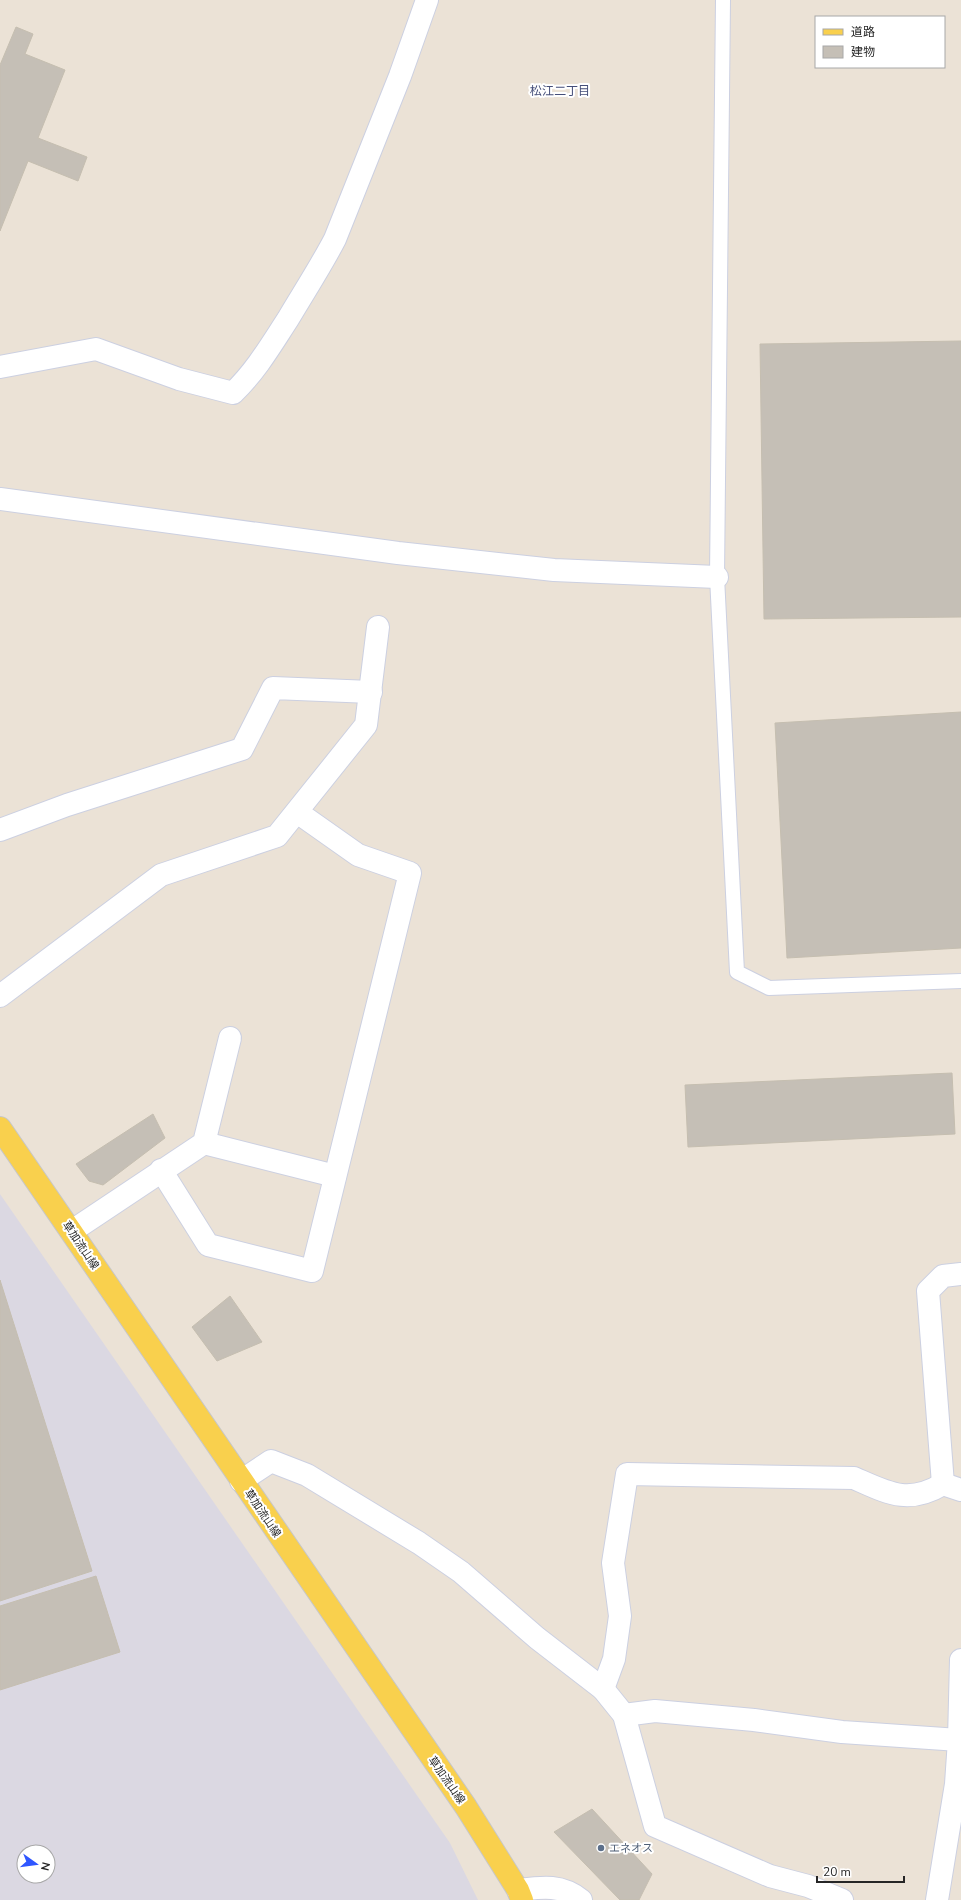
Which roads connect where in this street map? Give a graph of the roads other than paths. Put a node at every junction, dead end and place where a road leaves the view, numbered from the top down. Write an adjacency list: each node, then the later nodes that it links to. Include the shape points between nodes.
1 (426, 0): 3 (street, via 400,76 335,239 323,263 262,361 233,393 179,379 96,349)
2 (723, 0): 5 (lane)
3 (0, 368)
4 (0, 499): 5 (street, via 398,553 554,570)
5 (716, 577): 10 (lane, via 737,972 769,988)
6 (378, 628): 7 (street)
7 (371, 692): 8 (street, via 366,725); 9 (street, via 273,688 242,748 67,805)
8 (297, 812): 11 (street, via 277,836 161,875); 16 (street, via 358,855 410,872)
9 (0, 830)
10 (961, 981)
11 (0, 996)
12 (230, 1038): 14 (street)
13 (0, 1128): 17 (main road, 草加流山線)
14 (204, 1143): 15 (street); 16 (street)
15 (161, 1170): 16 (street, via 208,1245 312,1271); 17 (street)
16 (335, 1176)
17 (72, 1231): 19 (main road, 草加流山線)
18 (961, 1274): 20 (street, via 943,1276 928,1291)
19 (241, 1481): 22 (street, via 271,1461 307,1475 420,1543 461,1572 537,1638); 25 (main road, 草加流山線, via 466,1807)
20 (952, 1487): 22 (street, via 907,1496 887,1493 854,1478 627,1474 613,1563 620,1616 614,1659)
21 (961, 1660): 24 (street)
22 (603, 1689): 23 (street)
23 (624, 1715): 24 (street, via 655,1711 754,1720 842,1732); 26 (street, via 655,1826 770,1876 808,1886)
24 (959, 1740): 28 (street, via 956,1784)
25 (520, 1895): 27 (street, via 546,1887 571,1892)
26 (835, 1899)
27 (581, 1900)
28 (937, 1900)

